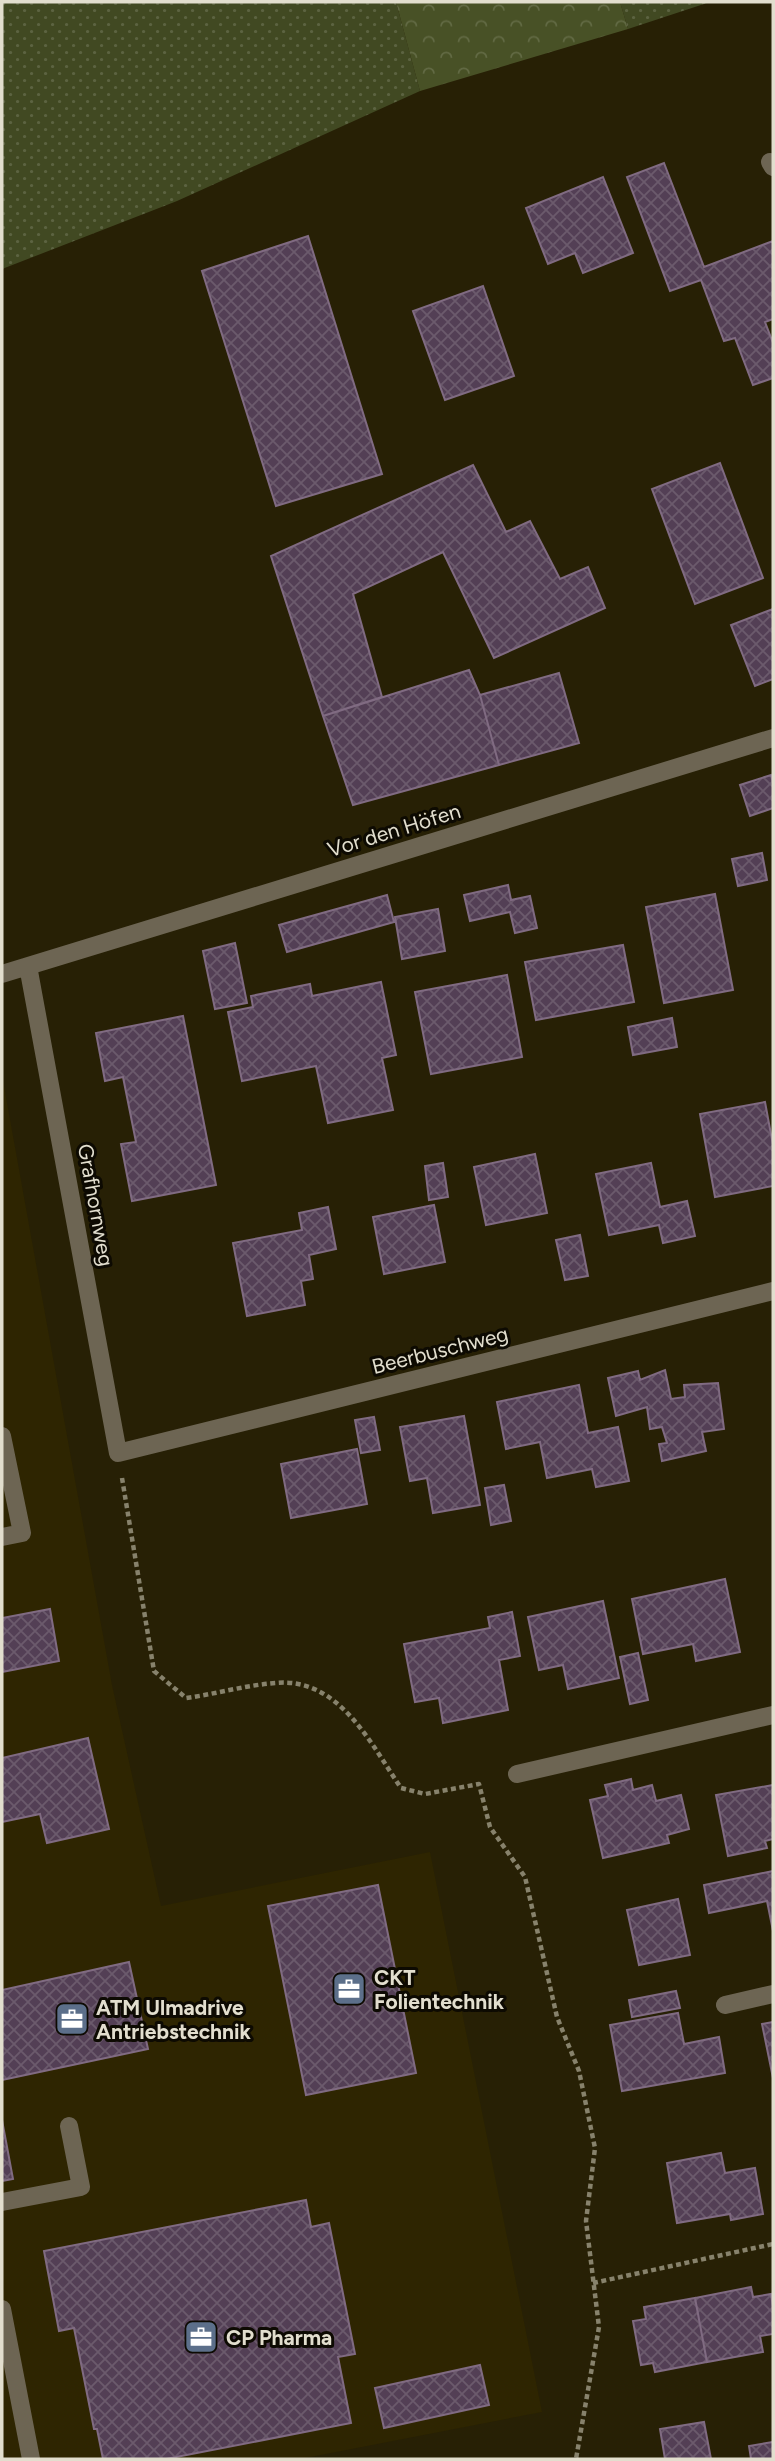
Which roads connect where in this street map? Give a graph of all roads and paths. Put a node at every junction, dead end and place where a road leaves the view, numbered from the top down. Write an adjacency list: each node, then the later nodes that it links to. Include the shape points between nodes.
1 (773, 738): 2 (street, Vor den Höfen)
2 (28, 966): 3 (street, Vor den Höfen); 6 (street, Grafhornweg)
3 (2, 974)
4 (773, 1291): 6 (street, Beerbuschweg)
5 (2, 1436): 7 (street, via 22,1533)
6 (118, 1453): 15 (path, via 154,1671 186,1698 278,1682 312,1687 338,1703 362,1730 401,1788 425,1794 479,1784 491,1827 525,1877 557,2017 579,2071 595,2148 586,2221)
7 (2, 1537)
8 (773, 1715): 9 (street)
9 (517, 1774)
10 (773, 1994): 11 (street)
11 (725, 2005)
12 (69, 2126): 13 (street, via 81,2187)
13 (2, 2202)
14 (773, 2244): 15 (path)
15 (593, 2283): 18 (path, via 599,2328)
16 (2, 2309): 17 (street)
17 (31, 2459)
18 (576, 2459)

